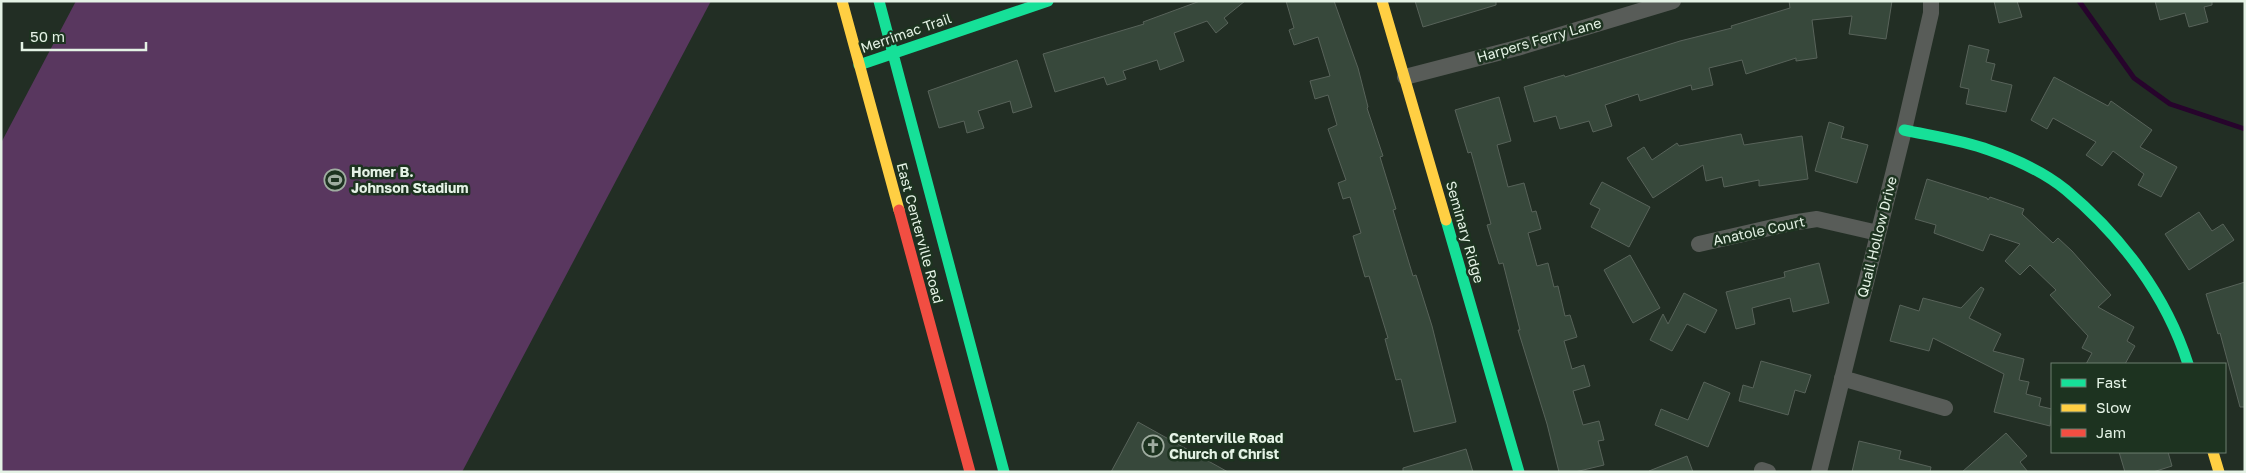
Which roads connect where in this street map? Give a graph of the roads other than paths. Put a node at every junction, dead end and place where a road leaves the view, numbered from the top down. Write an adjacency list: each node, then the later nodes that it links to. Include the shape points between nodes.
1 (842, 1): 8 (street, East Centerville Road)
2 (879, 1): 7 (street, East Centerville Road)
3 (1048, 1): 7 (street, Merrimac Trail)
4 (1382, 1): 9 (street, Seminary Ridge)
5 (1673, 1): 9 (street, Harpers Ferry Lane, via 1517,48)
6 (1931, 1): 10 (street, Quail Hollow Drive)
7 (893, 52): 8 (street, Merrimac Trail); 15 (street, East Centerville Road)
8 (859, 65): 16 (street, East Centerville Road)
9 (1405, 77): 21 (street, Seminary Ridge)
10 (1904, 130): 11 (street, Quail Hollow Drive); 13 (street, via 1987,149 2025,165 2065,190 2123,245 2149,279 2184,348)
11 (1878, 233): 12 (street, Anatole Court, via 1817,219); 14 (street, Quail Hollow Drive)
12 (1699, 244)
13 (2188, 363)
14 (1842, 378): 17 (street); 22 (street, Quail Hollow Drive)
15 (983, 389): 16 (street); 20 (street, East Centerville Road)
16 (959, 397): 19 (street, East Centerville Road)
17 (1945, 408)
18 (2213, 453): 23 (street)
19 (970, 472)
20 (1004, 472)
21 (1519, 472)
22 (1819, 472)
23 (2219, 472)

